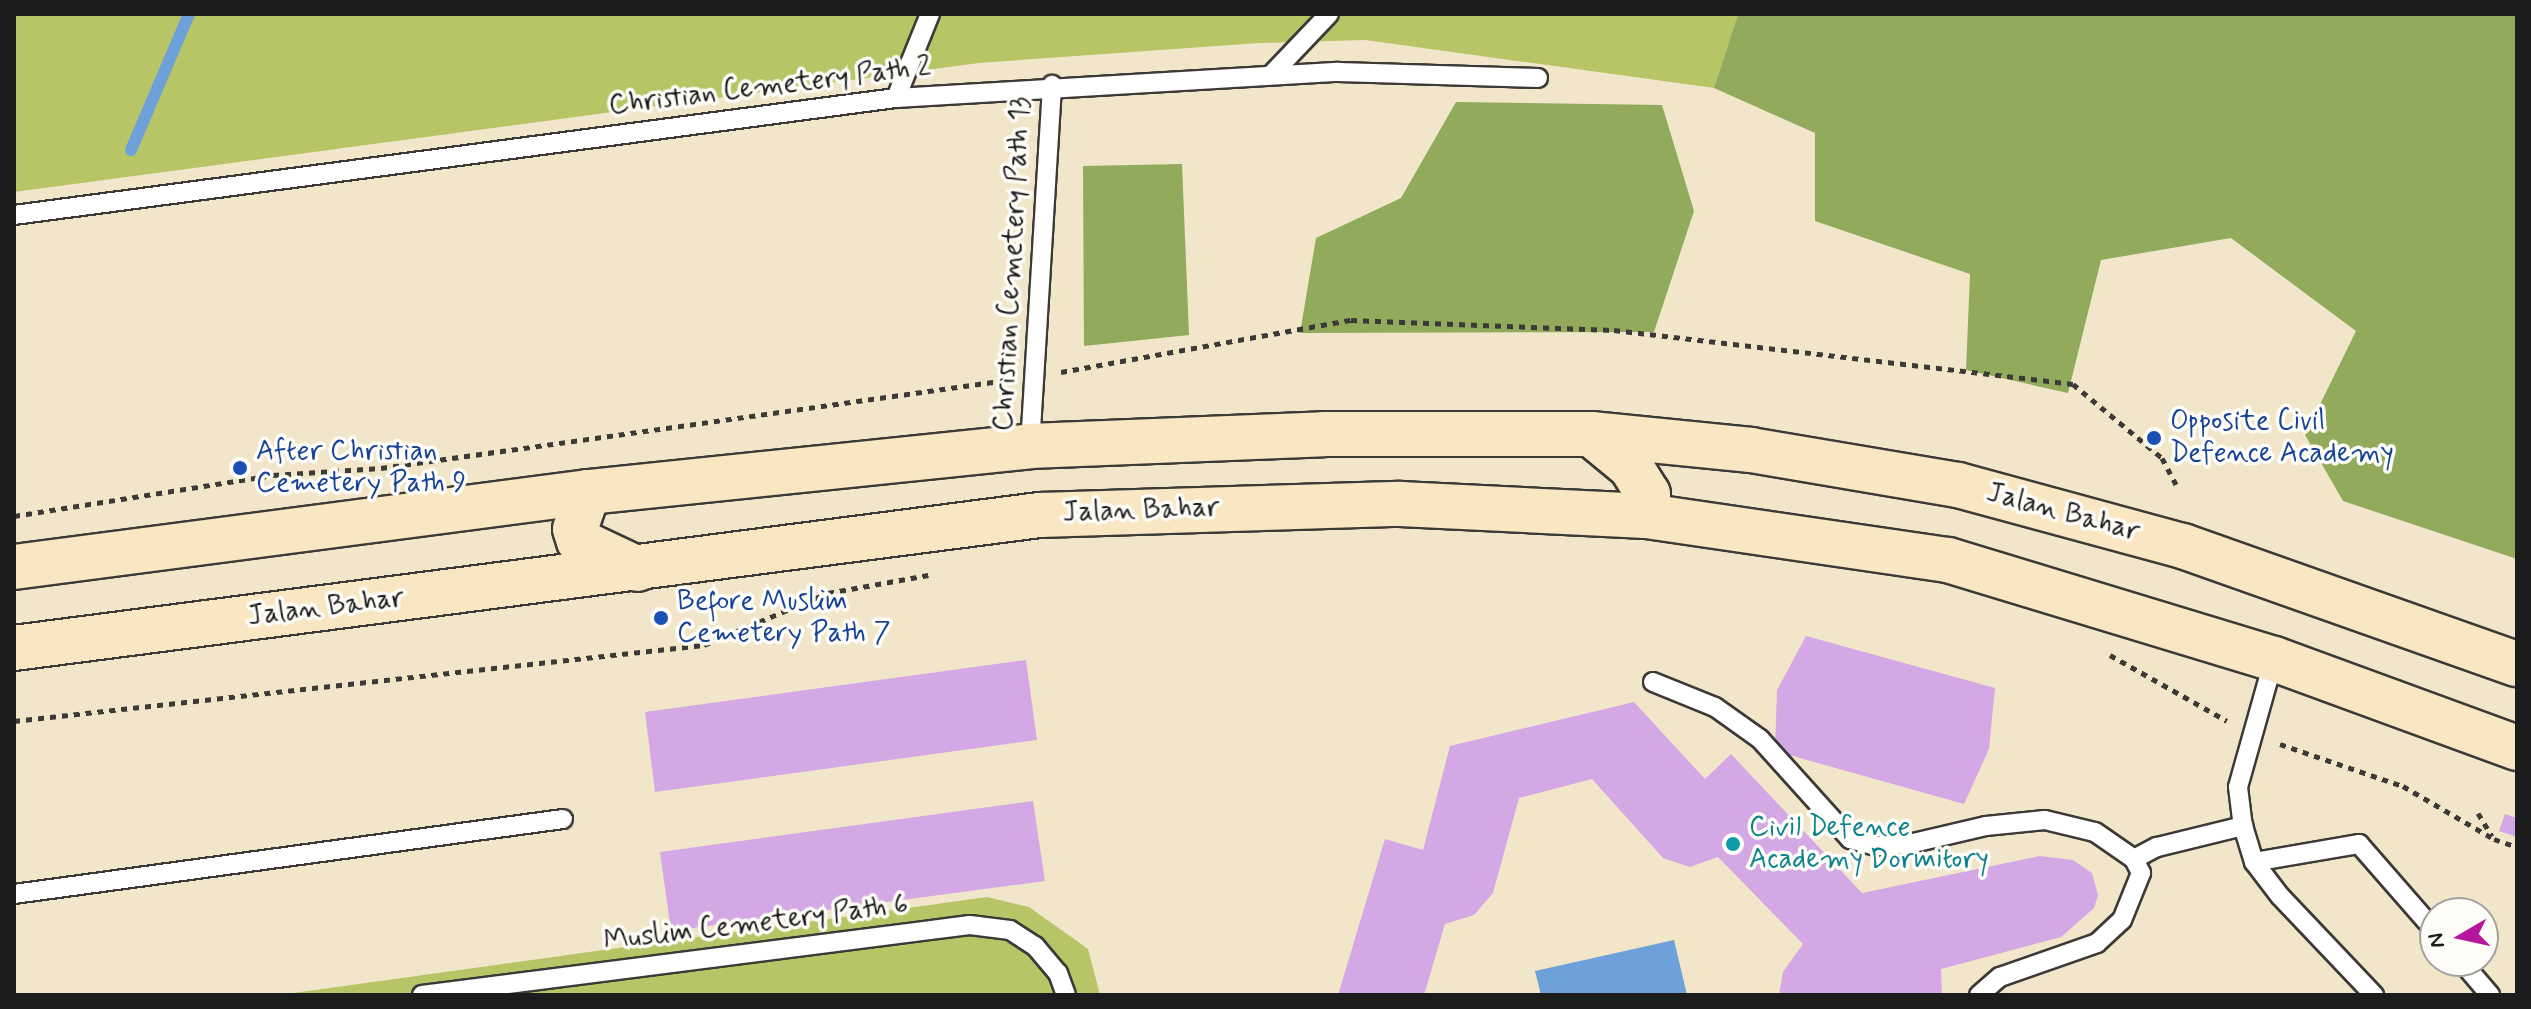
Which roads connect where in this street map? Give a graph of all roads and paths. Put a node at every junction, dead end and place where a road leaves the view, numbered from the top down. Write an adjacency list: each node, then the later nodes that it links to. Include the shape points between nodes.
1 (930, 14): 6 (lane)
2 (1329, 14): 3 (lane)
3 (1271, 75): 4 (lane, Christian Cemetery Path 2); 5 (lane, Christian Cemetery Path 2)
4 (1538, 78)
5 (1052, 85): 6 (lane, Christian Cemetery Path 2); 8 (lane, Christian Cemetery Path 13)
6 (896, 98): 7 (lane, Christian Cemetery Path 2)
7 (14, 215)
8 (1035, 376): 10 (lane, Christian Cemetery Path 13); 11 (path, via 1351,320 1614,330 2073,384 2162,458); 13 (path, via 381,468 273,475)
9 (1591, 434): 10 (main road, Jalan Bahar, via 1324,434); 14 (main road, via 1631,467 1648,494); 21 (main road, Jalan Bahar, via 1751,450 1958,485 2183,546)
10 (1030, 446): 12 (main road, Jalan Bahar)
11 (2176, 484)
12 (588, 492): 15 (main road, Jalan Bahar); 16 (main road, via 575,529 579,541)
13 (14, 516)
14 (1646, 516): 16 (main road, Jalan Bahar, via 1400,504 1145,508 1040,515); 20 (main road, Jalan Bahar, via 1948,560)
15 (14, 567)
16 (638, 569): 18 (main road, Jalan Bahar)
17 (937, 573): 23 (path, via 828,593 704,645)
18 (14, 648)
19 (2101, 650): 24 (path)
20 (2274, 659): 24 (lane); 25 (main road, Jalan Bahar)
21 (2517, 664)
22 (1653, 682): 31 (lane, via 1715,707 1760,739 1850,839 1877,846 1909,844 1986,826 2045,820 2095,832)
23 (14, 721)
24 (2252, 735): 28 (lane, via 2238,787); 29 (path, via 2403,786)
25 (2517, 748)
26 (2478, 813): 29 (path)
27 (563, 819): 33 (lane)
28 (2243, 826): 31 (lane, via 2157,847); 32 (lane)
29 (2494, 839): 30 (path)
30 (2517, 847)
31 (2134, 859): 38 (lane, via 2141,873 2122,920 2097,943 2000,977)
32 (2254, 862): 34 (lane, via 2359,844); 39 (lane)
33 (14, 894)
34 (2419, 913)
35 (2475, 977): 40 (lane)
36 (422, 995): 37 (lane, Muslim Cemetery Path 6, via 970,925 1010,930 1035,946 1058,973)
37 (1066, 995)
38 (1979, 995)
39 (2374, 995)
40 (2490, 995)

